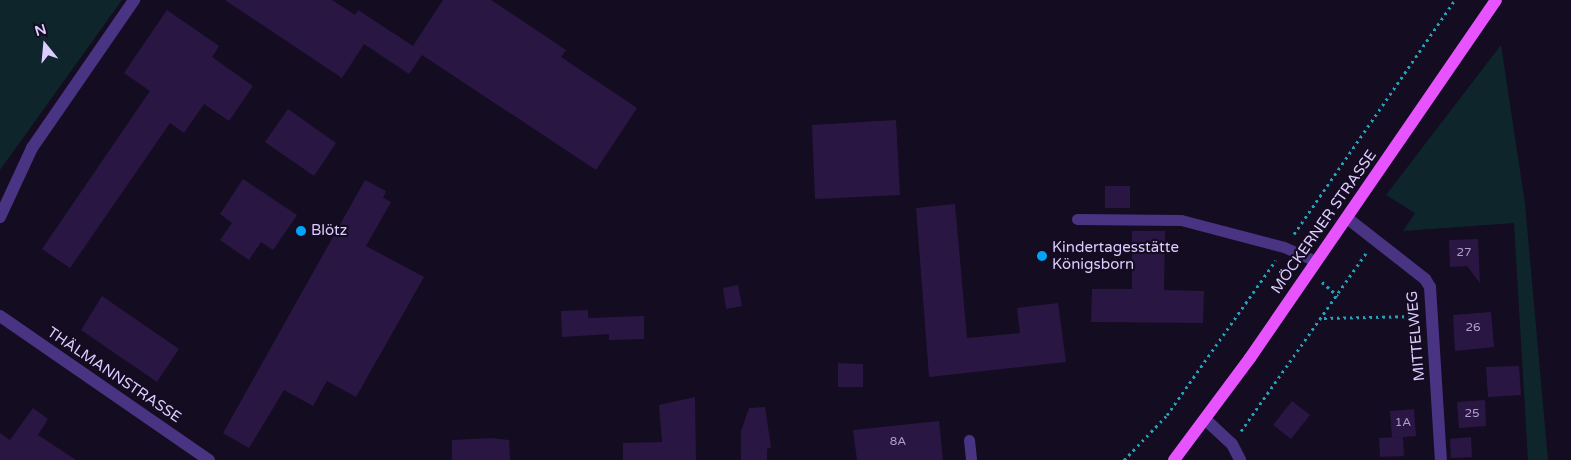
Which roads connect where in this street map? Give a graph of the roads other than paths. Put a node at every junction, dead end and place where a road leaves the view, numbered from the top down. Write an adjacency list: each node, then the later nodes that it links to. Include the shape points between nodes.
1 (134, 0): 3 (street, via 32,148)
2 (1496, 0): 4 (main road, MÖCKERNER STRASSE)
3 (0, 217)
4 (1347, 218): 6 (main road, MÖCKERNER STRASSE); 14 (street, MITTELWEG, via 1428,282 1433,316)
5 (1077, 220): 6 (lane, via 1181,220 1284,247)
6 (1313, 266): 8 (main road, MÖCKERNER STRASSE)
7 (0, 316): 10 (street, THÄLMANNSTRASSE)
8 (1206, 420): 12 (main road, MÖCKERNER STRASSE); 13 (street, via 1232,444)
9 (969, 440): 11 (lane)
10 (209, 460)
11 (971, 460)
12 (1174, 460)
13 (1240, 460)
14 (1441, 460)

